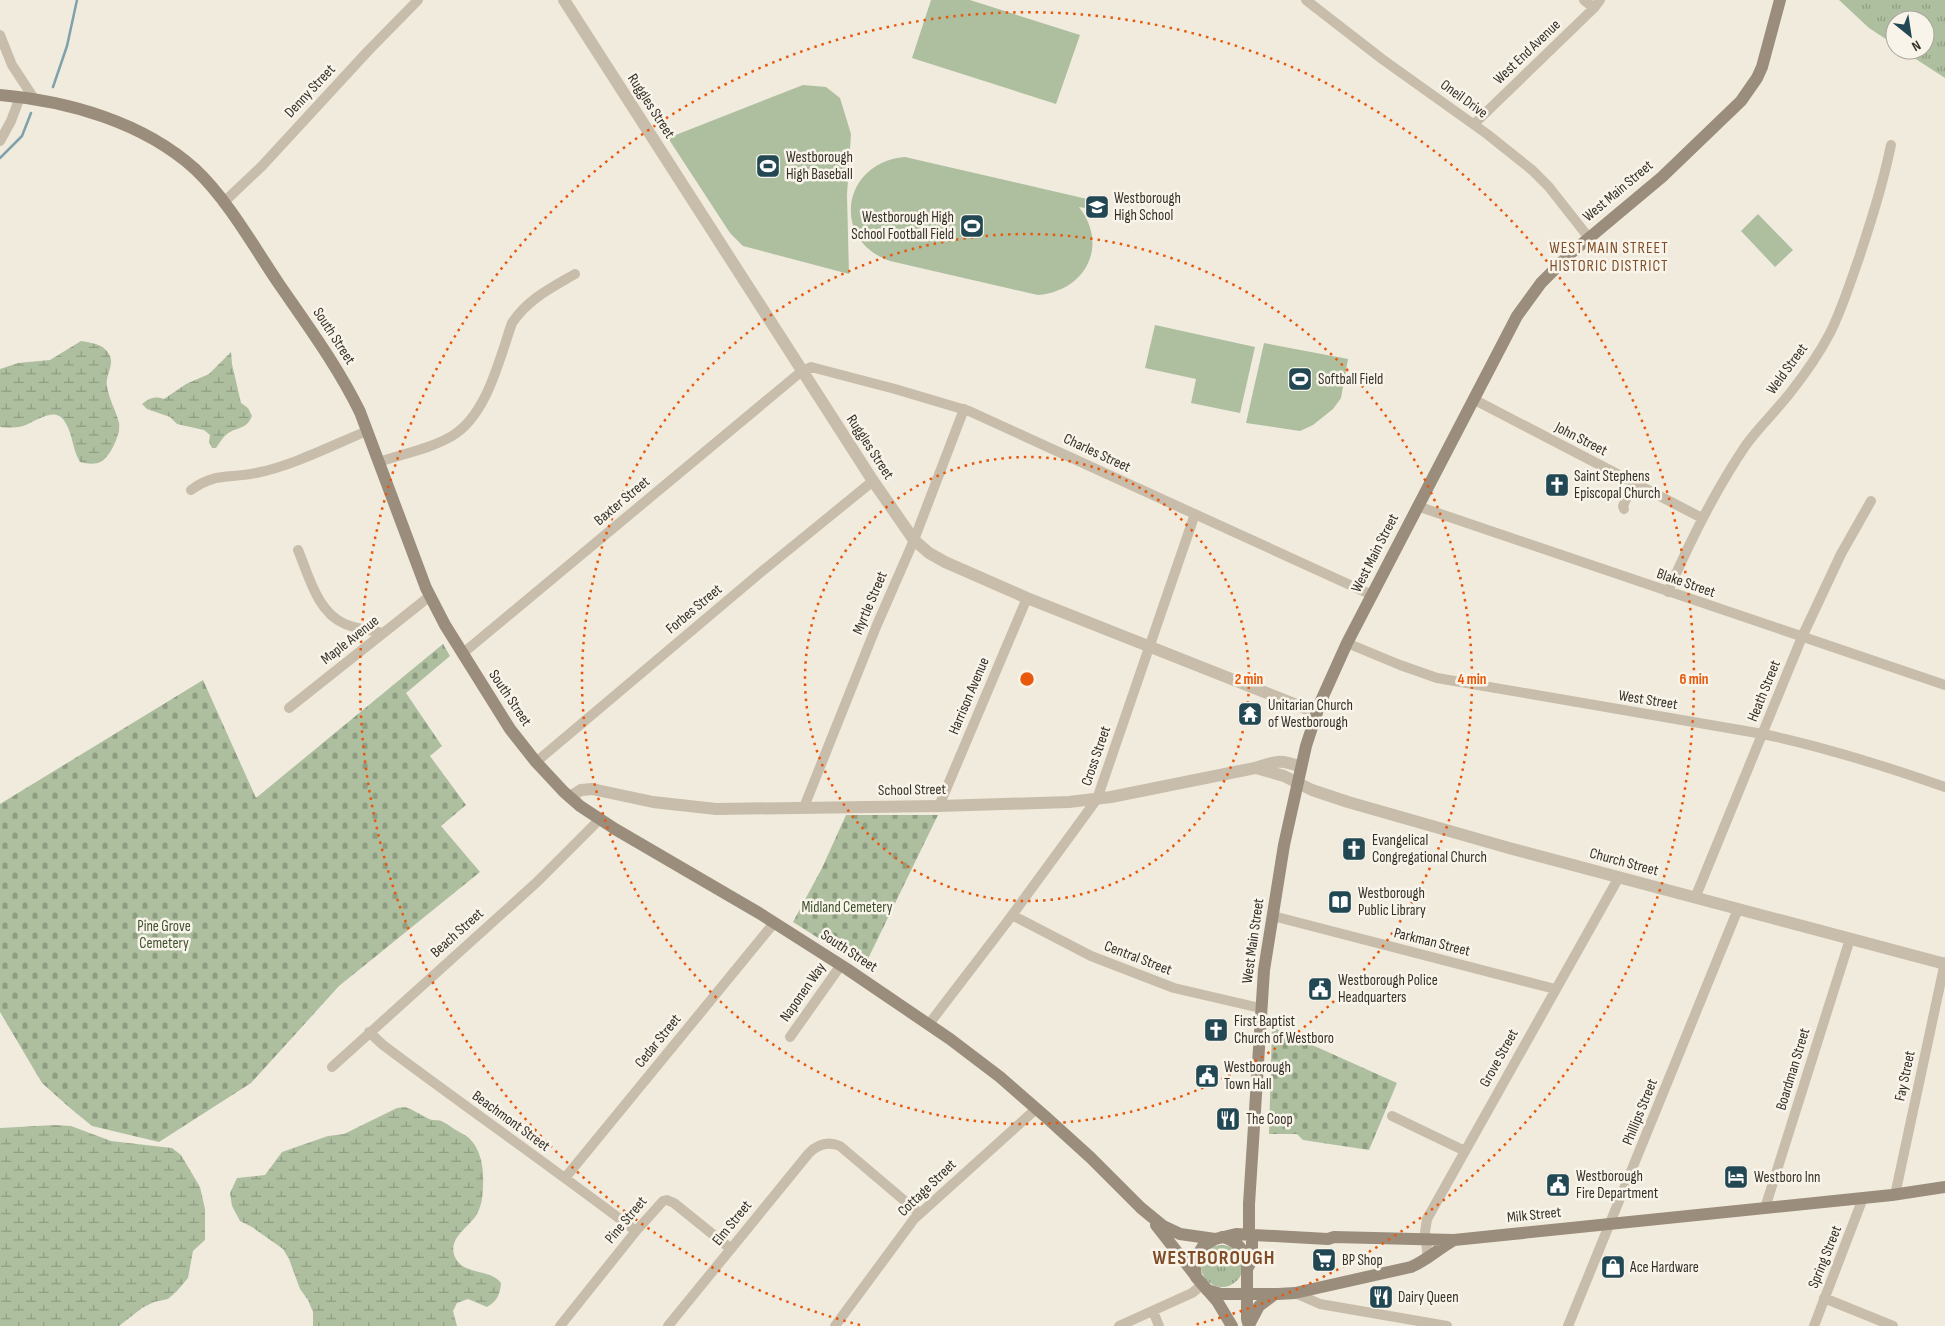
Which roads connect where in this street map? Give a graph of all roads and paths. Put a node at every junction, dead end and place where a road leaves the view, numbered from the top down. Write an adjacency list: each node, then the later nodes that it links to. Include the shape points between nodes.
1 (418, 0): 16 (street, Denny Street)
2 (564, 0): 19 (street, Ruggles Street)
3 (1306, 0): 13 (street, Oneil Drive)
4 (1584, 0): 6 (street)
5 (1780, 0): 17 (main road, West Main Street, via 1762,67 1741,101 1662,177)
6 (1597, 4): 13 (street, West End Avenue)
7 (0, 35): 9 (street)
8 (0, 55): 9 (street)
9 (12, 65): 12 (street)
10 (0, 95): 11 (main road, South Street)
11 (20, 97): 12 (main road, South Street); 14 (street)
12 (35, 100): 16 (main road, South Street, via 102,116 165,145 195,170)
13 (1474, 124): 17 (street, Oneil Drive, via 1541,178)
14 (0, 141)
15 (1891, 145): 31 (street, Weld Street, via 1870,226 1830,332 1790,393 1747,444)
16 (224, 202): 22 (main road, South Street, via 340,376)
17 (1589, 238): 20 (main road, West Main Street, via 1528,299)
18 (575, 274): 23 (street, via 534,298 518,314 484,401 469,422 440,442)
19 (802, 371): 21 (street, Charles Street, via 811,367); 24 (street, Ruggles Street); 42 (street, Baxter Street)
20 (1473, 399): 25 (street, John Street); 28 (main road, West Main Street)
21 (964, 409): 30 (street, Charles Street); 32 (street, Myrtle Street)
22 (367, 431): 23 (main road, South Street); 26 (street, via 272,468 224,475)
23 (378, 462): 36 (main road, South Street)
24 (873, 481): 32 (street, Ruggles Street); 47 (street, Forbes Street)
25 (1633, 483): 29 (street, via 1622,506); 31 (street, John Street)
26 (191, 490)
27 (1871, 501): 39 (street, Heath Street, via 1841,554)
28 (1418, 506): 34 (street, Blake Street); 35 (main road, West Main Street)
29 (1624, 509)
30 (1195, 514): 35 (street, Charles Street); 41 (street, Cross Street)
31 (1702, 518): 34 (street, Weld Street)
32 (914, 540): 37 (street, Ruggles Street, via 945,562); 55 (street, Myrtle Street)
33 (298, 550): 38 (street, via 315,592 332,616 346,624)
34 (1668, 592): 39 (street, Blake Street)
35 (1372, 595): 40 (main road, West Main Street)
36 (430, 596): 38 (street, Maple Avenue); 42 (main road, South Street)
37 (1027, 598): 41 (street, Ruggles Street); 54 (street, Harrison Avenue)
38 (383, 633): 44 (street, Maple Avenue)
39 (1802, 637): 43 (street, Blake Street); 46 (street, Heath Street)
40 (1346, 643): 45 (main road, West Main Street); 46 (street, West Street, via 1437,678)
41 (1150, 646): 45 (street, Ruggles Street); 53 (street, Cross Street)
42 (462, 654): 47 (main road, South Street, via 506,723)
43 (1945, 685)
44 (289, 708)
45 (1317, 713): 48 (main road, West Main Street)
46 (1763, 734): 51 (street, West Street, via 1882,765); 58 (street, Heath Street)
47 (536, 762): 52 (main road, South Street)
48 (1301, 767): 49 (street, School Street, via 1288,761 1276,761); 50 (main road, West Main Street)
49 (1256, 768): 50 (street, School Street); 53 (street, School Street)
50 (1298, 783): 57 (street, Church Street, via 1355,804); 61 (main road, West Main Street)
51 (1945, 787)
52 (570, 797): 55 (street, School Street, via 581,790 592,789 695,807); 56 (main road, South Street)
53 (1098, 798): 54 (street, School Street, via 1069,802); 60 (street, Cross Street)
54 (939, 806): 55 (street, School Street)
55 (804, 807)
56 (600, 819): 62 (main road, South Street); 69 (street, Beach Street, via 532,886)
57 (1619, 877): 58 (street, Church Street); 66 (street, Grove Street)
58 (1695, 898): 59 (street, Church Street)
59 (1738, 909): 63 (street, Church Street); 82 (street, Phillips Street)
60 (1012, 915): 67 (street, Central Street, via 1091,956 1174,988); 68 (street, Cross Street)
61 (1273, 916): 66 (street, Parkman Street); 67 (main road, West Main Street)
62 (774, 923): 65 (main road, South Street); 75 (street, Cedar Street)
63 (1850, 939): 64 (street, Church Street); 79 (street, Boardman Street)
64 (1945, 963): 77 (street, Fay Street)
65 (841, 965): 68 (main road, South Street); 70 (street, Naponen Way)
66 (1555, 989): 74 (street, Grove Street)
67 (1260, 1008): 84 (main road, West Main Street)
68 (929, 1024): 72 (main road, South Street)
69 (370, 1032): 71 (street, Beach Street); 75 (street, Beachmont Street, via 481,1119)
70 (790, 1037)
71 (332, 1067)
72 (1036, 1109): 80 (street, Cottage Street); 81 (main road, South Street)
73 (1392, 1116): 74 (street)
74 (1465, 1151): 86 (street, Grove Street, via 1427,1219)
75 (565, 1178): 83 (street, Beachmont Street)
76 (1945, 1187): 77 (main road, Milk Street)
77 (1895, 1195): 78 (main road, Milk Street)
78 (1863, 1198): 79 (main road, Milk Street); 96 (street, Spring Street)
79 (1765, 1208): 82 (main road, Milk Street)
80 (919, 1213): 88 (street, Elm Street, via 844,1149 824,1144 809,1153); 102 (street, Cottage Street)
81 (1149, 1215): 85 (main road, South Street, via 1174,1232); 91 (main road, South Street)
82 (1611, 1224): 87 (main road, Milk Street); 107 (street, Phillips Street)
83 (636, 1231): 88 (street, Pine Street, via 660,1203 667,1200); 100 (street, Pine Street)
84 (1249, 1231): 85 (main road, Milk Street); 86 (main road, Milk Street, via 1309,1239); 90 (main road, West Main Street, via 1252,1260)
85 (1219, 1238): 90 (main road, via 1235,1242 1242,1248); 91 (main road, via 1203,1246 1196,1257 1194,1264)
86 (1425, 1240): 87 (main road, Milk Street); 89 (street, Grove Street)
87 (1454, 1240): 89 (main road, Milk Street)
88 (731, 1249): 101 (street, Elm Street)
89 (1428, 1259): 92 (main road, Milk Street, via 1411,1267)
90 (1248, 1269): 93 (main road, via 1241,1286); 94 (main road)
91 (1201, 1283): 93 (main road, via 1221,1294); 97 (street, via 1192,1293); 98 (main road, South Street, via 1217,1300)
92 (1295, 1292): 95 (main road, Milk Street); 99 (street, via 1320,1304)
93 (1228, 1293): 94 (main road, Milk Street)
94 (1248, 1294): 95 (main road, Milk Street); 105 (main road)
95 (1275, 1294): 105 (main road, via 1259,1306)
96 (1824, 1298): 108 (street, Spring Street); 109 (street)
97 (1153, 1311): 103 (street); 104 (street)
98 (1230, 1322)
99 (1419, 1323): 106 (street)
100 (560, 1326)
101 (668, 1326)
102 (835, 1326)
103 (1119, 1326)
104 (1158, 1326)
105 (1249, 1326)
106 (1447, 1326)
107 (1568, 1326)
108 (1814, 1326)
109 (1893, 1326)

